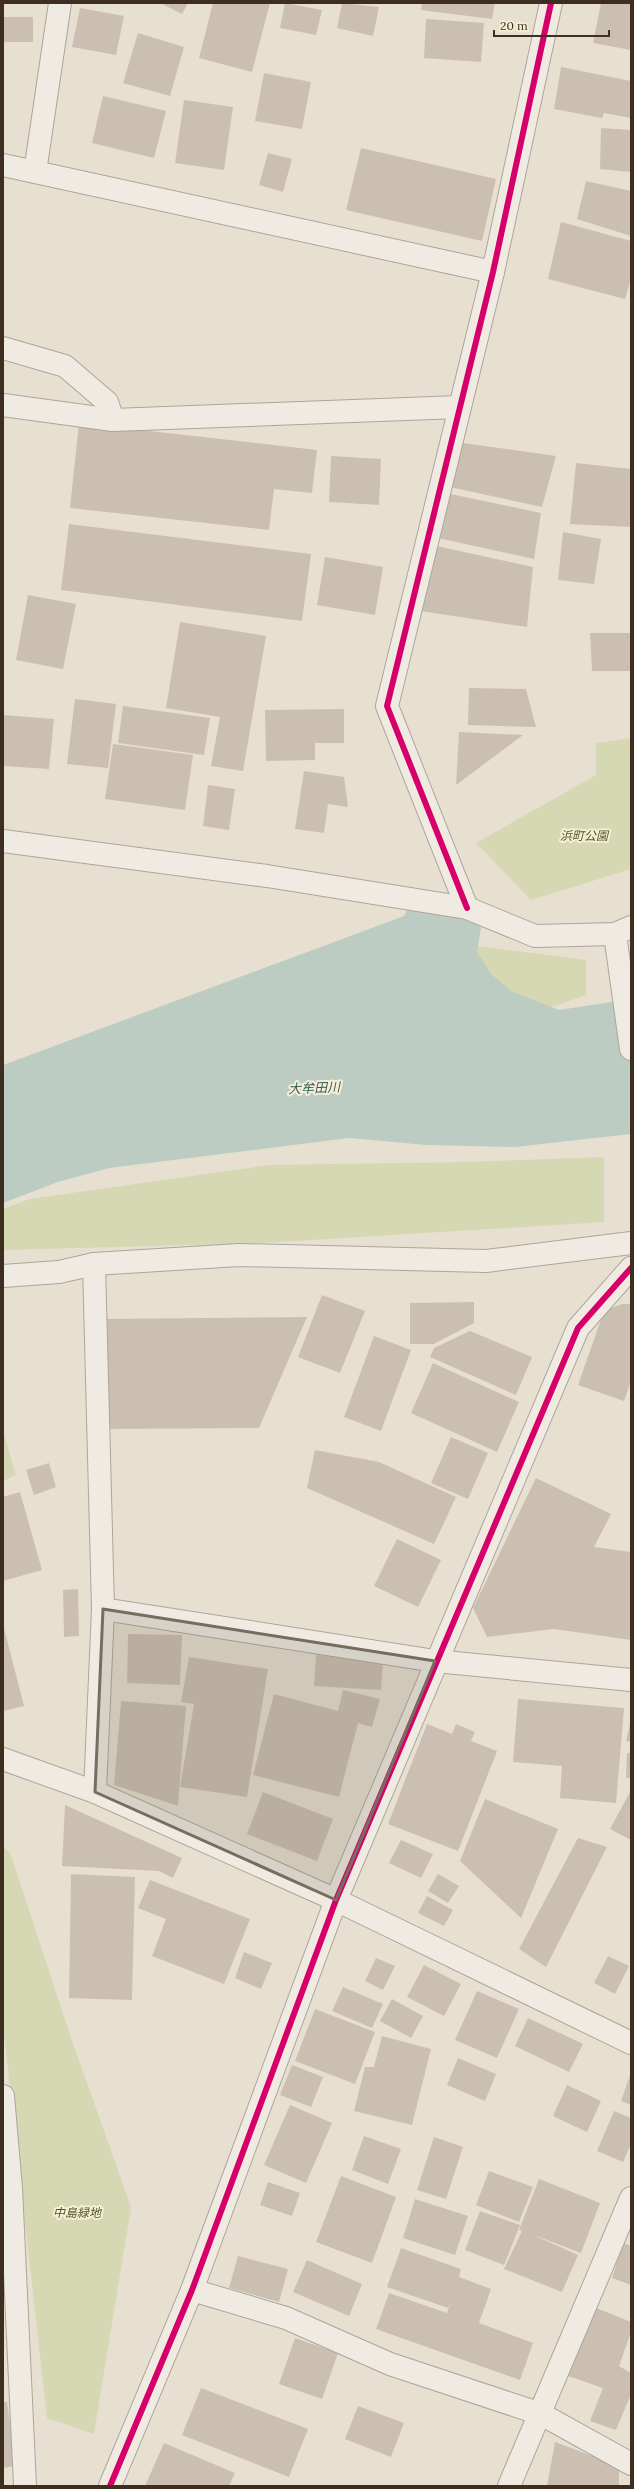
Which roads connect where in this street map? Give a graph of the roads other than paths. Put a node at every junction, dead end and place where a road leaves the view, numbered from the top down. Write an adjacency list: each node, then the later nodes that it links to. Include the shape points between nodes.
1 (60, 3): 4 (street)
2 (551, 3): 5 (street)
3 (3, 165): 4 (street)
4 (35, 172): 5 (street)
5 (493, 272): 8 (street)
6 (3, 348): 9 (street, via 65,366 107,402)
7 (3, 405): 9 (street)
8 (459, 407): 9 (street); 11 (street, via 387,706)
9 (113, 420)
10 (3, 841): 11 (street, via 267,876)
11 (467, 908): 12 (street, via 535,936)
12 (623, 930): 13 (street)
13 (631, 1049)
14 (631, 1243): 15 (street, via 486,1261 239,1255)
15 (94, 1264): 17 (street, via 59,1272); 18 (street)
16 (631, 1268): 19 (street, via 578,1328)
17 (3, 1276)
18 (103, 1609): 19 (street); 22 (street)
19 (436, 1661): 20 (street); 23 (street)
20 (631, 1680)
21 (3, 1759): 22 (street)
22 (95, 1792): 23 (street)
23 (336, 1900): 24 (street); 28 (street)
24 (631, 2043)
25 (3, 2096): 26 (street)
26 (7, 2189): 31 (street)
27 (631, 2198): 29 (street)
28 (192, 2290): 29 (street, via 286,2318 390,2364); 32 (street)
29 (541, 2414): 30 (street); 33 (street)
30 (631, 2464)
31 (21, 2485)
32 (110, 2486)
33 (509, 2486)

